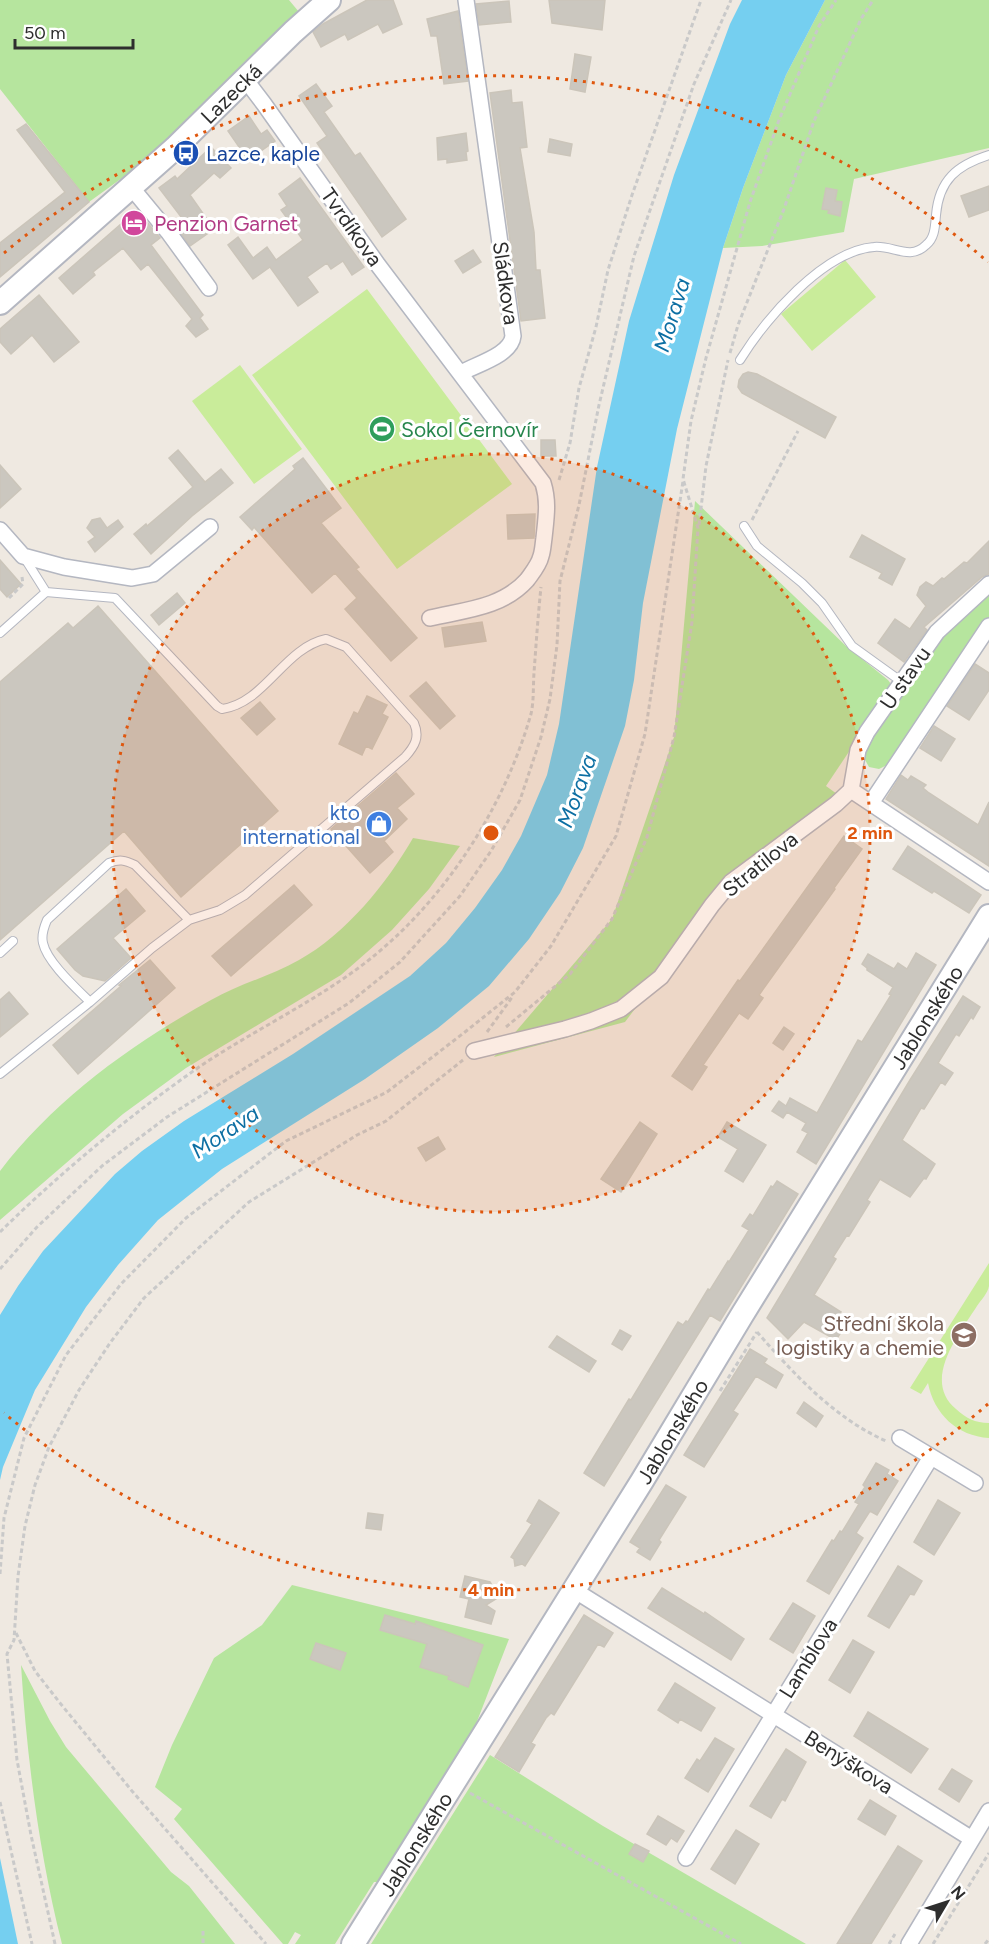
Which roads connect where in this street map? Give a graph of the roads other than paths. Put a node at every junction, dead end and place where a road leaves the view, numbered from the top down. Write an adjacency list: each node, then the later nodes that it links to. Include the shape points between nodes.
1 (329, 0): 3 (street, Lazecká)
2 (466, 0): 9 (street, Sládkova, via 513,336 503,352)
3 (245, 79): 5 (street, Lazecká); 9 (street, Tvrdíkova)
4 (989, 154): 8 (lane, via 962,166 944,185 937,202 933,234 926,246 905,253 875,247 843,257 790,298)
5 (131, 187): 6 (street); 7 (street, Lazecká)
6 (209, 288)
7 (0, 303)
8 (740, 360)
9 (461, 374): 16 (street, via 543,483 547,516 541,558 518,589 489,605)
10 (210, 526): 13 (street, via 160,569 139,578)
11 (745, 527): 19 (lane, via 756,546 822,603 852,646)
12 (0, 530): 13 (street)
13 (22, 563): 15 (lane)
14 (989, 584): 19 (street, U stavu, via 942,626)
15 (46, 592): 18 (lane); 24 (lane, via 115,598 222,709 239,705 307,646 326,639 346,647 414,723 416,744 405,757 245,895 220,910)
16 (430, 618)
17 (989, 626): 21 (street, U stavu)
18 (0, 633)
19 (902, 682): 20 (street, U stavu, via 861,742)
20 (851, 790): 21 (street); 28 (street, Stratilova, via 731,882 661,977 621,1009 565,1029)
21 (871, 803): 22 (street)
22 (989, 882)
23 (989, 916): 33 (street, Jablonského)
24 (189, 920): 27 (lane); 27 (lane, via 135,865 126,860 109,863 46,920 42,933 48,955)
25 (14, 941): 26 (lane)
26 (0, 953)
27 (90, 1002): 29 (lane)
28 (474, 1051)
29 (0, 1074)
30 (900, 1438): 31 (street)
31 (931, 1457): 32 (street); 34 (street, Lamblova)
32 (975, 1484)
33 (574, 1590): 34 (street, Benýškova); 38 (street, Jablonského)
34 (773, 1715): 36 (street, Benýškova); 37 (street, Lamblova)
35 (989, 1811): 36 (street)
36 (972, 1839): 39 (street)
37 (686, 1858)
38 (353, 1944)
39 (909, 1944)

